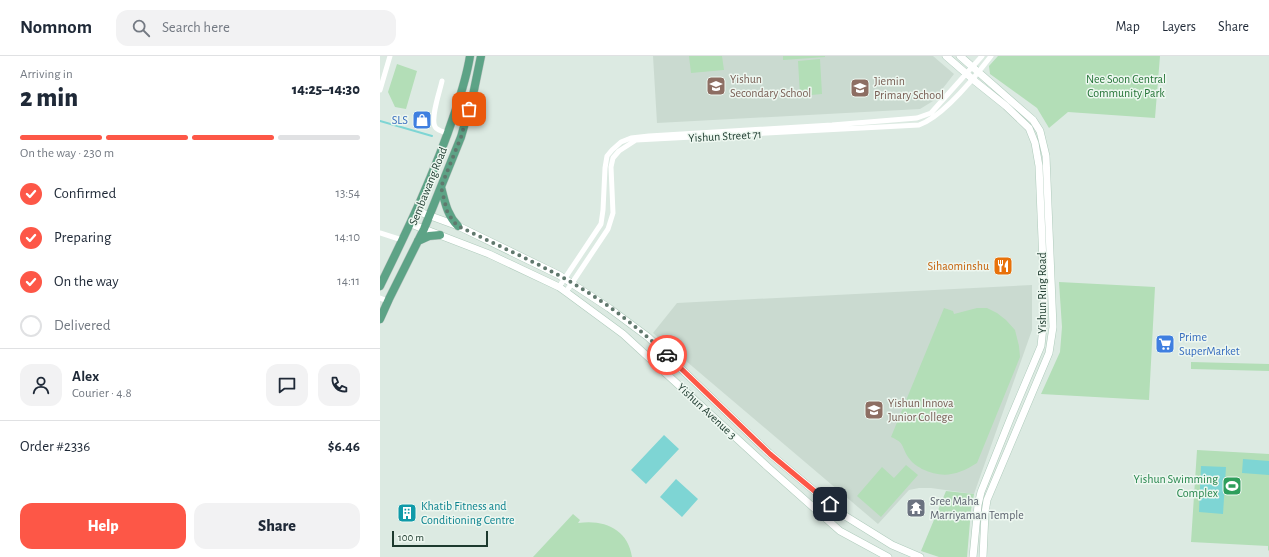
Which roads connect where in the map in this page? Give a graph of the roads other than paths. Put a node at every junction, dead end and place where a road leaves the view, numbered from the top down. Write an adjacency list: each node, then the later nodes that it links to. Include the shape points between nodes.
1 (390, 56): 13 (street)
2 (470, 56): 14 (main road, Sembawang Road)
3 (481, 56): 15 (main road, Sembawang Road, via 461,137)
4 (946, 56): 10 (main road, Yishun Ring Road)
5 (960, 56): 8 (main road, Yishun Ring Road)
6 (982, 56): 8 (street, Yishun Street 71)
7 (991, 56): 9 (street)
8 (972, 67): 9 (main road, Yishun Ring Road); 10 (street, Yishun Street 71)
9 (978, 72): 11 (street); 37 (main road, Yishun Ring Road, via 1027,114 1042,138 1046,165 1053,326 1049,353 987,500)
10 (966, 74): 11 (main road, Yishun Ring Road); 18 (street, Yishun Street 71, via 931,113 917,118 631,138 621,142 607,156 604,168)
11 (972, 79): 17 (street, Yishun Street 71, via 937,116 919,125 636,140 613,158); 36 (main road, Yishun Ring Road, via 1021,119 1034,138 1039,166 1044,287 1041,346 981,492)
12 (442, 81): 14 (street, via 433,123 436,128)
13 (380, 90)
14 (448, 134): 16 (main road, Sembawang Road)
15 (441, 187): 19 (main road, Sembawang Road); 21 (main road, via 447,211)
16 (417, 211): 19 (main road, Yishun Avenue 3); 20 (main road, Sembawang Road)
17 (613, 212): 18 (street); 28 (street, Yishun Street 71, via 608,229)
18 (603, 213): 27 (street, Yishun Street 71, via 601,224)
19 (429, 216): 21 (main road, Yishun Avenue 3); 22 (main road, Sembawang Road)
20 (411, 224): 22 (main road, Yishun Avenue 3); 25 (main road, Sembawang Road)
21 (458, 226): 27 (main road, Yishun Avenue 3)
22 (424, 229): 24 (main road, Yishun Avenue 3); 26 (main road, Sembawang Road)
23 (380, 233): 25 (street)
24 (440, 235): 26 (main road); 30 (main road, Yishun Avenue 3, via 489,254)
25 (402, 240): 29 (main road, Sembawang Road)
26 (418, 241): 32 (main road, Sembawang Road)
27 (565, 278): 28 (main road, Yishun Avenue 3); 30 (street, Yishun Street 71)
28 (572, 283): 31 (street, Yishun Street 71); 35 (main road, Yishun Avenue 3, via 648,337 770,454 842,514 892,545)
29 (380, 286)
30 (559, 287): 31 (main road, Yishun Avenue 3)
31 (566, 292): 34 (main road, Yishun Avenue 3, via 623,334 840,531)
32 (383, 303): 33 (main road, Sembawang Road)
33 (380, 319)
34 (888, 557)
35 (920, 557)
36 (973, 557)
37 (983, 557)

